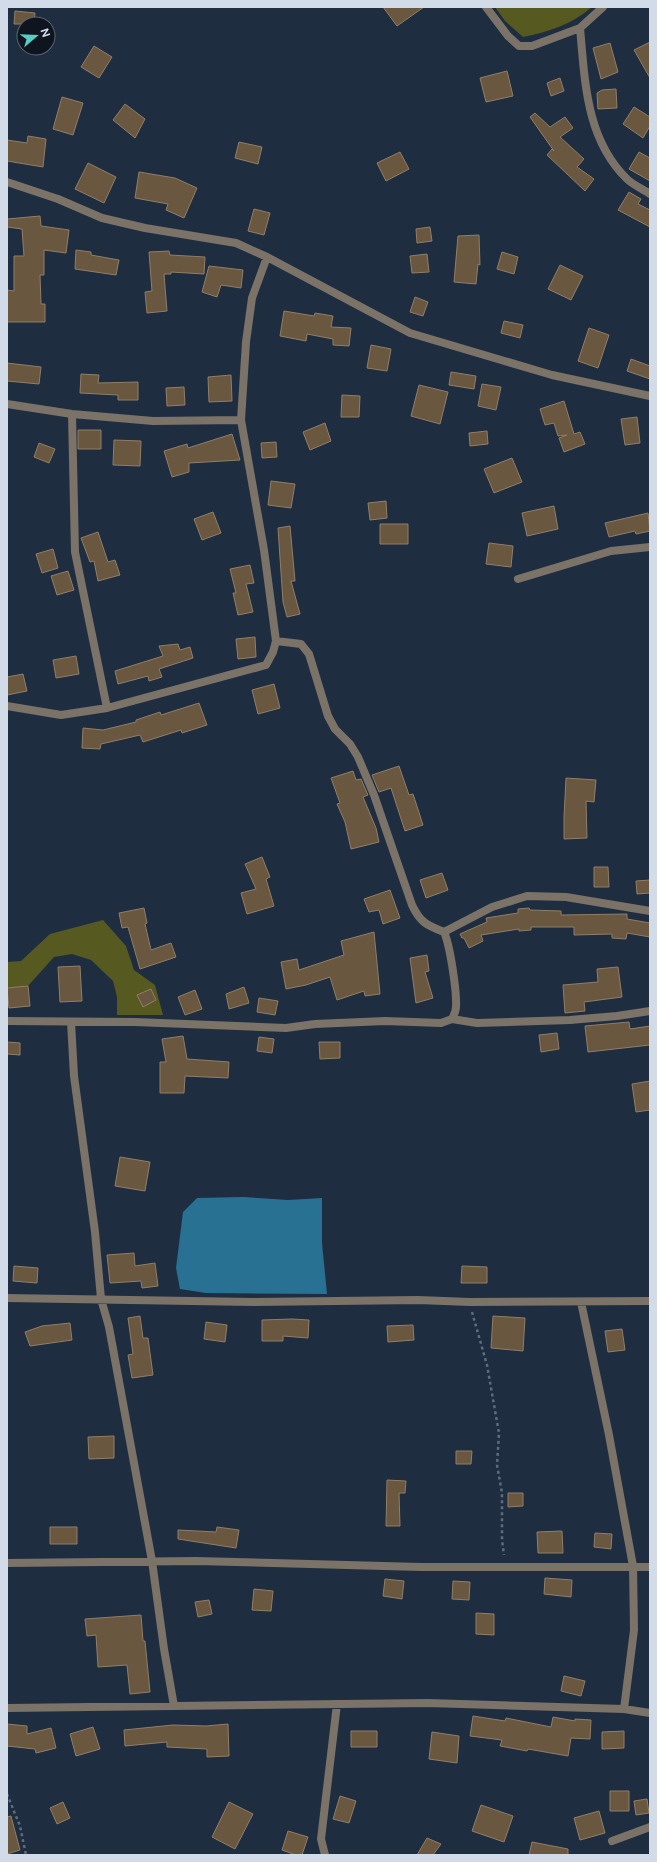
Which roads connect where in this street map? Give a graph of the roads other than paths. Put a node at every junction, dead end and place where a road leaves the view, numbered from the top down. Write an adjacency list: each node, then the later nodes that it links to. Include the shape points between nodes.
1 (486, 7): 3 (street, via 519,46 532,46)
2 (603, 7): 3 (street)
3 (580, 28): 5 (street, via 590,112 596,131 614,165 628,180)
4 (7, 182): 6 (street, via 58,199 102,218 236,244)
5 (650, 194)
6 (267, 257): 7 (street, via 410,333 552,375); 10 (street, via 252,298 246,342)
7 (650, 396)
8 (7, 404): 9 (street)
9 (72, 414): 10 (street, via 153,421); 15 (street, via 75,552)
10 (241, 420): 13 (street, via 264,550)
11 (650, 547): 12 (street, via 611,550)
12 (518, 579)
13 (276, 641): 15 (street, via 266,665); 17 (street, via 301,644 308,654 328,716 335,729 350,744 358,757 374,795 418,917 426,925)
14 (7, 706): 15 (street, via 61,715)
15 (107, 708)
16 (650, 911): 17 (street, via 566,897 527,896 492,907)
17 (444, 932): 19 (street, via 452,967 456,1007)
18 (650, 1011): 19 (street, via 562,1020 477,1023)
19 (452, 1019): 21 (street, via 441,1023 385,1021 286,1028)
20 (7, 1021): 21 (street)
21 (71, 1022): 23 (street, via 74,1076 95,1232)
22 (7, 1298): 23 (street)
23 (101, 1299): 25 (street, via 253,1302); 26 (street, via 109,1327)
24 (650, 1301): 25 (street)
25 (581, 1302): 28 (street)
26 (152, 1561): 27 (street); 28 (street, via 421,1567); 31 (street)
27 (7, 1563)
28 (633, 1566): 29 (street); 33 (street, via 634,1630)
29 (650, 1567)
30 (337, 1704): 31 (street); 33 (street, via 428,1703); 37 (street, via 321,1839)
31 (174, 1706): 32 (street)
32 (7, 1708)
33 (624, 1709): 34 (street)
34 (650, 1713)
35 (650, 1827): 36 (street)
36 (612, 1841)
37 (325, 1855)

